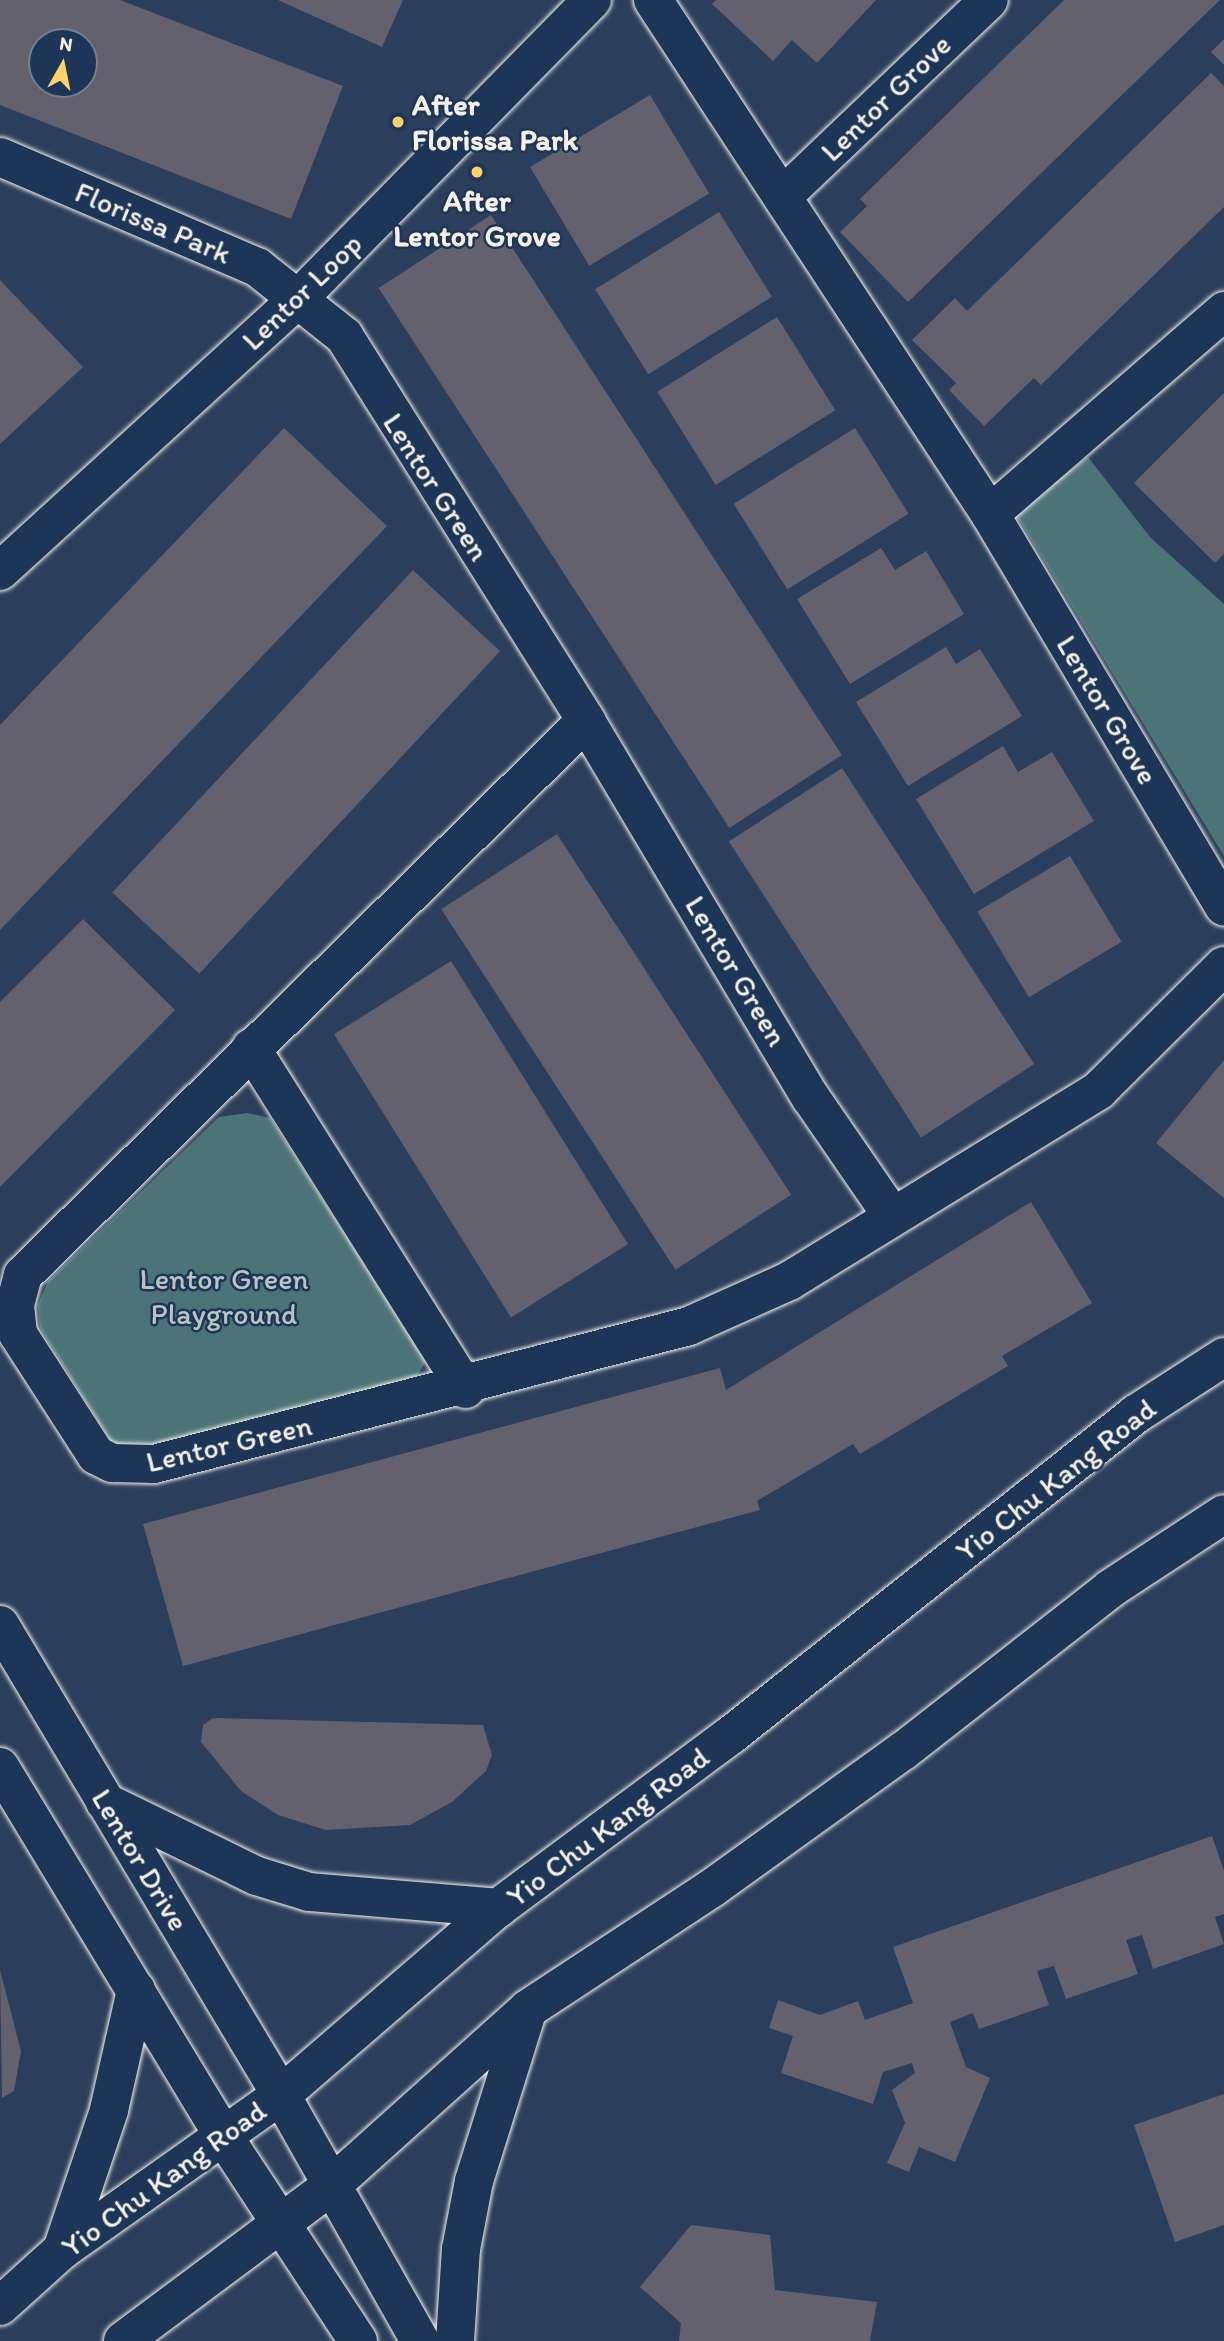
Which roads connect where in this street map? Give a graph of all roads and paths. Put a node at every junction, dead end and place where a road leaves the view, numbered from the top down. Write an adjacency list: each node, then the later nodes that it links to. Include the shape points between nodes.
1 (592, 0): 6 (street, Lentor Loop)
2 (653, 0): 5 (street, Lentor Grove)
3 (989, 0): 5 (street, Lentor Grove)
4 (0, 158): 6 (street, Florissa Park, via 257,267)
5 (783, 196): 8 (street, Lentor Grove)
6 (301, 296): 9 (street, Lentor Loop); 10 (street, Lentor Green, via 344,336)
7 (1224, 311): 8 (street)
8 (990, 514): 11 (street, Lentor Grove)
9 (0, 571)
10 (586, 721): 13 (street, Lentor Green); 14 (street, Lentor Green, via 811,1098)
11 (1224, 906)
12 (1224, 966): 14 (street, Lentor Green, via 1099,1090)
13 (251, 1048): 16 (street); 16 (street, Lentor Green, via 23,1275 15,1305 18,1334 74,1426 96,1455 112,1463 154,1464)
14 (892, 1216): 16 (street, Lentor Green, via 789,1281 689,1326)
15 (1224, 1357): 21 (street, Yio Chu Kang Road, via 1136,1413 731,1735)
16 (466, 1389)
17 (1224, 1514): 23 (street, via 1110,1589 903,1751 723,1880)
18 (0, 1625): 20 (street, Lentor Drive)
19 (0, 1767): 22 (street)
20 (105, 1802): 21 (street, via 257,1876 309,1892); 24 (street, Lentor Drive)
21 (498, 1908): 24 (street, Yio Chu Kang Road)
22 (136, 1990): 25 (street); 28 (street, via 109,2110)
23 (528, 2009): 26 (street); 33 (street, via 474,2180 461,2249)
24 (281, 2095): 25 (street, Yio Chu Kang Road); 26 (street, Lentor Drive)
25 (224, 2137): 27 (street); 28 (street, Yio Chu Kang Road)
26 (332, 2185): 27 (street); 32 (street, Lentor Drive)
27 (284, 2225): 30 (street); 31 (street)
28 (62, 2250): 29 (street, Yio Chu Kang Road)
29 (0, 2306)
30 (124, 2341)
31 (358, 2341)
32 (420, 2341)
33 (455, 2341)

